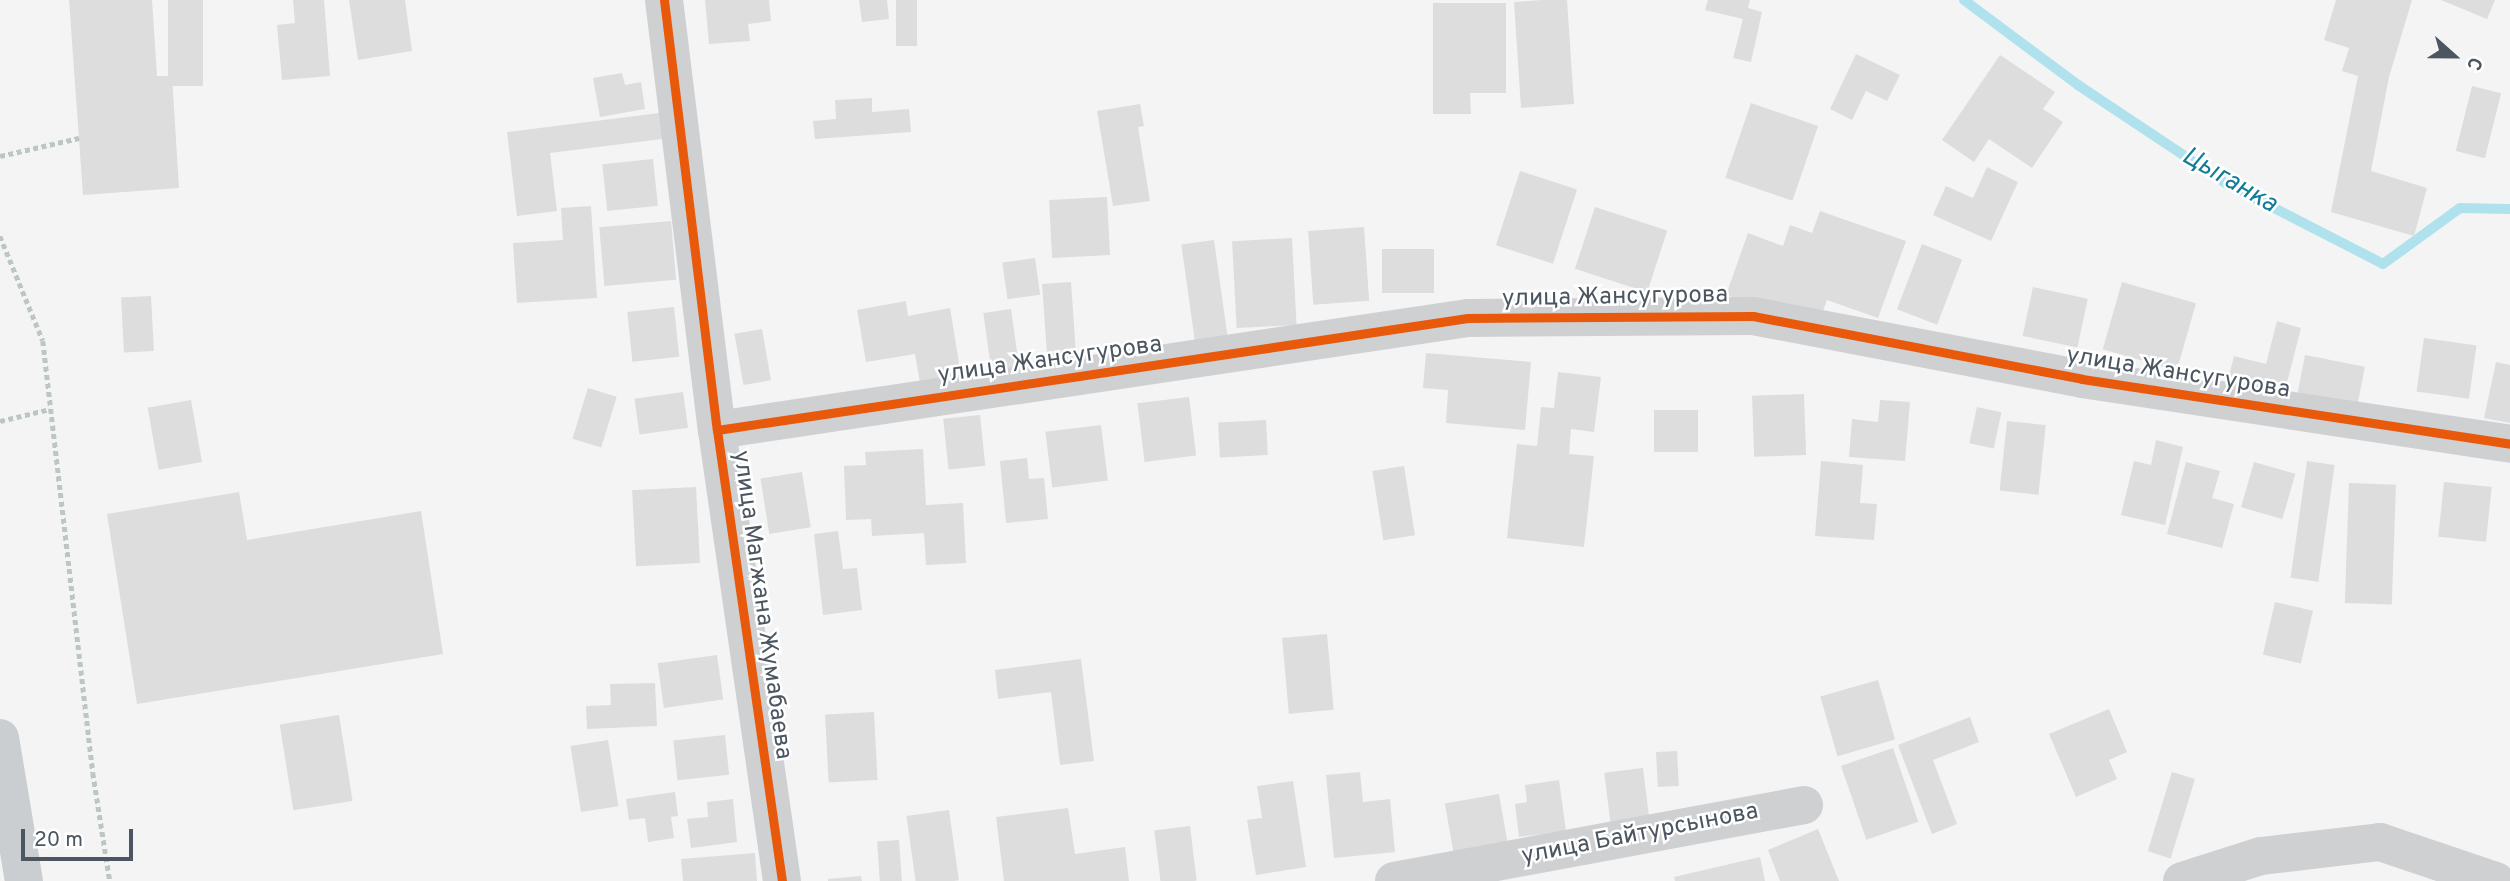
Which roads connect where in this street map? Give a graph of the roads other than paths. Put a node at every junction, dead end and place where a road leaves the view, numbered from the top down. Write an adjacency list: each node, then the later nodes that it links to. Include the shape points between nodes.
1 (664, 0): 2 (street, улица Магжана Жумабаева)
2 (717, 430): 3 (street, улица Жансугурова, via 1468,318 1752,316 2082,379); 7 (street, улица Магжана Жумабаева)
3 (2510, 444)
4 (0, 738): 6 (main road)
5 (1804, 805): 8 (street, улица Байтурсынова)
6 (24, 881)
7 (782, 881)
8 (1394, 881)
9 (2182, 881): 10 (street, via 2261,856 2380,842)
10 (2496, 881)

